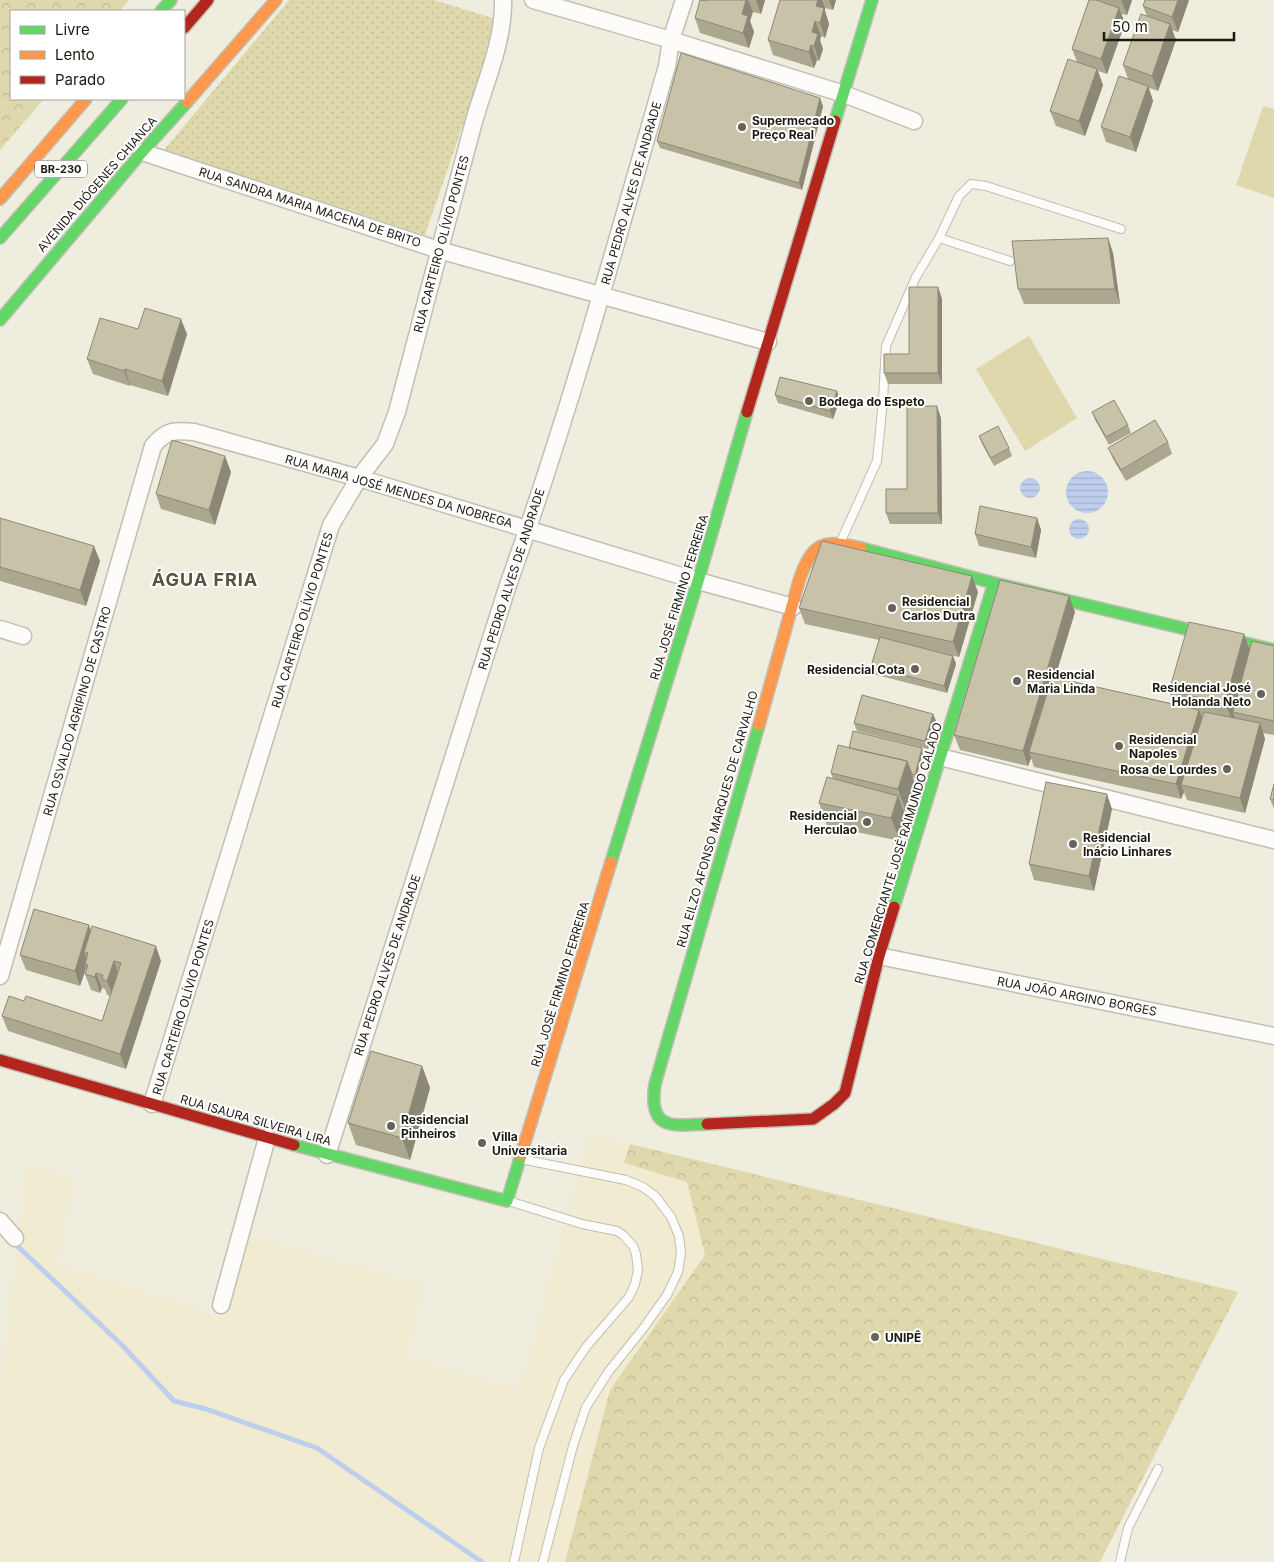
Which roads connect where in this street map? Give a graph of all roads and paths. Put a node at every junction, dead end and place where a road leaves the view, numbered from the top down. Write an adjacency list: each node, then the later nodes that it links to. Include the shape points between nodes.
1 (171, 0): 8 (main road)
2 (208, 0): 9 (main road)
3 (276, 0): 15 (main road, AVENIDA DIÓGENES CHIANCA)
4 (503, 0): 20 (street, RUA CARTEIRO OLÍVIO PONTES, via 504,17 497,47)
5 (533, 0): 10 (street)
6 (684, 0): 10 (street, RUA PEDRO ALVES DE ANDRADE)
7 (872, 0): 11 (main road, RUA JOSÉ FIRMINO FERREIRA)
8 (162, 10)
9 (185, 27)
10 (671, 40): 11 (street); 22 (street, RUA PEDRO ALVES DE ANDRADE, via 667,66)
11 (844, 94): 14 (street); 24 (main road, RUA JOSÉ FIRMINO FERREIRA)
12 (85, 100): 16 (main road, BR-230)
13 (121, 100): 18 (main road, BR-230)
14 (914, 121)
15 (142, 152): 20 (street, RUA SANDRA MARIA MACENA DE BRITO); 23 (main road, AVENIDA DIÓGENES CHIANCA)
16 (0, 199)
17 (1121, 229): 19 (lane, via 971,184 959,196)
18 (0, 238)
19 (939, 238): 21 (lane); 28 (lane, via 916,278 886,346 877,461)
20 (439, 250): 22 (street, RUA SANDRA MARIA MACENA DE BRITO); 26 (street, RUA CARTEIRO OLÍVIO PONTES, via 398,412 385,444)
21 (1010, 261)
22 (602, 294): 24 (street, RUA SANDRA MARIA MACENA DE BRITO); 27 (street, RUA PEDRO ALVES DE ANDRADE)
23 (0, 320)
24 (768, 342): 29 (main road, RUA JOSÉ FIRMINO FERREIRA)
25 (153, 446): 26 (street, RUA MARIA JOSÉ MENDES DA NOBREGA, via 161,437 176,430 194,432); 38 (street, RUA OSVALDO AGRIPINO DE CASTRO)
26 (359, 478): 27 (street, RUA MARIA JOSÉ MENDES DA NOBREGA); 41 (street, RUA CARTEIRO OLÍVIO PONTES, via 331,525)
27 (528, 529): 29 (street, RUA MARIA JOSÉ MENDES DA NOBREGA); 44 (street, RUA PEDRO ALVES DE ANDRADE)
28 (840, 543): 30 (main road); 31 (main road, RUA EILZO AFONSO MARQUES DE CARVALHO, via 824,545 806,562)
29 (698, 581): 31 (street, RUA MARIA JOSÉ MENDES DA NOBREGA); 45 (main road, RUA JOSÉ FIRMINO FERREIRA)
30 (994, 583): 34 (main road); 35 (main road, RUA COMERCIANTE JOSÉ RAIMUNDO CALADO)
31 (793, 607): 42 (main road, RUA EILZO AFONSO MARQUES DE CARVALHO, via 652,1102 654,1113 662,1121 675,1126)
32 (0, 629): 33 (street)
33 (23, 636)
34 (1274, 650)
35 (940, 757): 36 (street); 37 (main road, RUA COMERCIANTE JOSÉ RAIMUNDO CALADO)
36 (1274, 840)
37 (880, 956): 39 (street, RUA JOÃO ARGINO BORGES); 42 (main road, RUA COMERCIANTE JOSÉ RAIMUNDO CALADO, via 845,1093 831,1108)
38 (0, 976)
39 (1274, 1036)
40 (0, 1060): 41 (main road, RUA ISAURA SILVEIRA LIRA)
41 (152, 1104): 43 (main road, RUA ISAURA SILVEIRA LIRA)
42 (813, 1119)
43 (267, 1138): 44 (main road, RUA ISAURA SILVEIRA LIRA); 49 (street)
44 (327, 1156): 46 (main road, RUA ISAURA SILVEIRA LIRA)
45 (520, 1159): 46 (main road, RUA JOSÉ FIRMINO FERREIRA); 52 (lane, via 626,1180 643,1187 672,1217 681,1253 678,1272 668,1295 609,1370 586,1407)
46 (507, 1201): 51 (lane, via 617,1231 633,1246 638,1270 629,1297 586,1347 564,1380 539,1448)
47 (0, 1221): 48 (street)
48 (15, 1238)
49 (221, 1305)
50 (1158, 1469): 53 (lane, via 1128,1528)
51 (514, 1562)
52 (543, 1562)
53 (1120, 1562)

